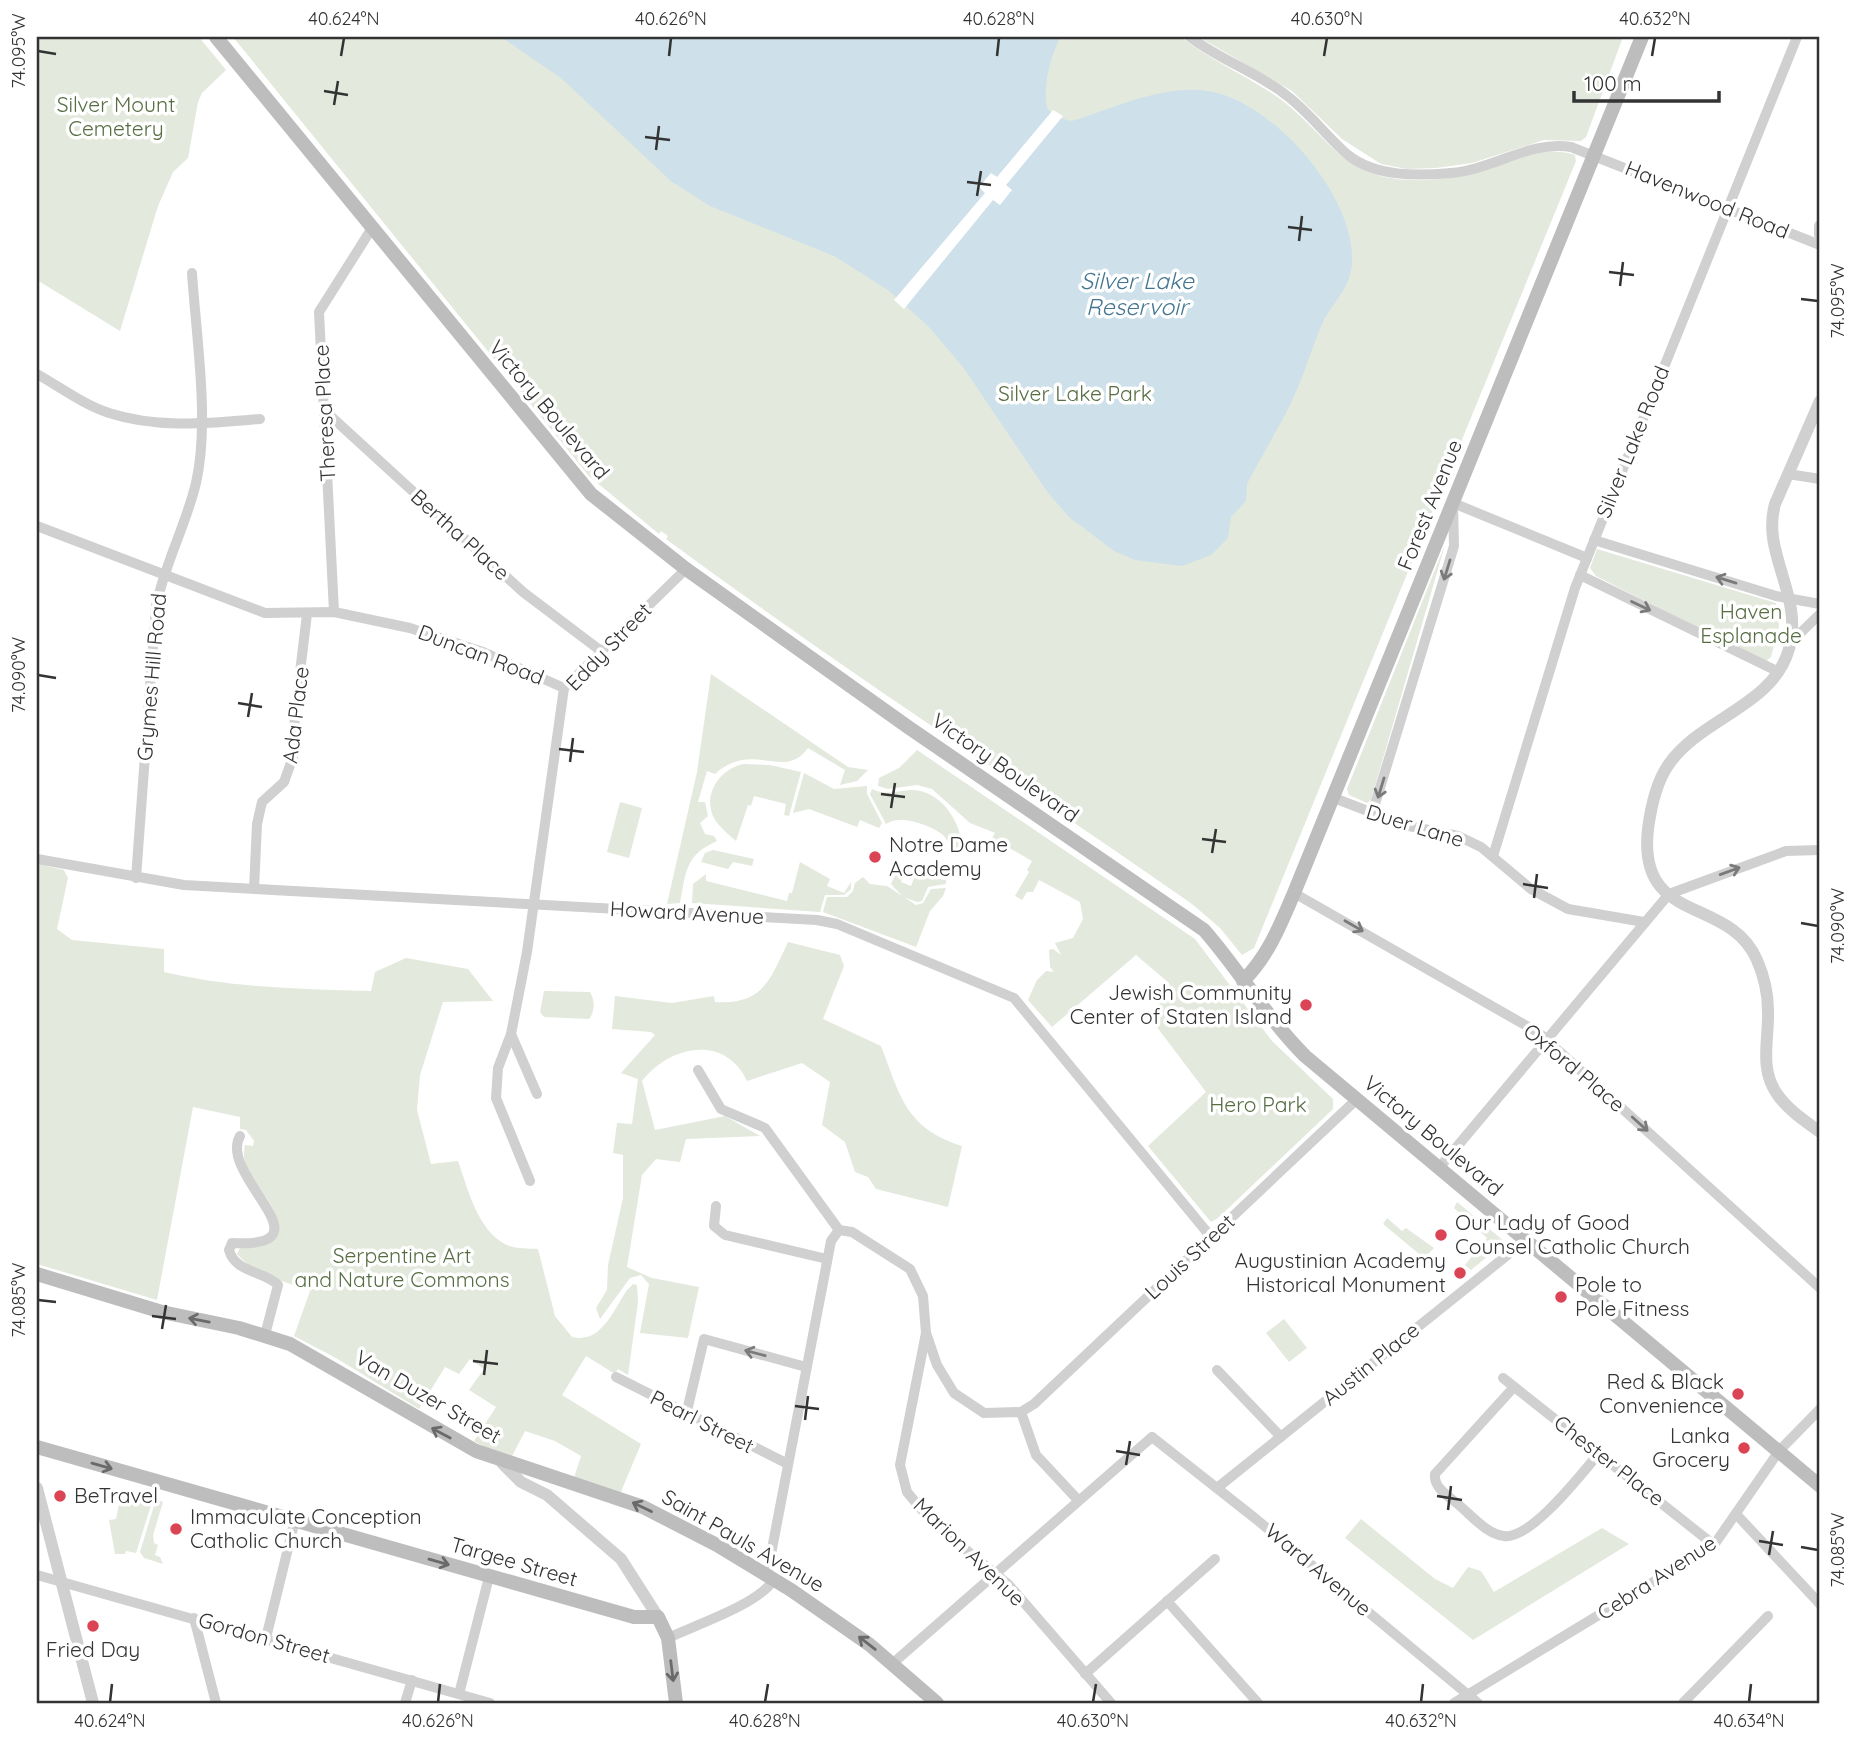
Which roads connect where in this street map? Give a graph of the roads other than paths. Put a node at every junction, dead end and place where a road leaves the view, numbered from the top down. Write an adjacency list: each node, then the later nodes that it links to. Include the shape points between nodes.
1 (216, 37): 8 (main road, Victory Boulevard)
2 (1189, 37): 5 (street, Havenwood Road, via 1285,94 1350,157 1381,170 1456,173 1548,146)
3 (1642, 37): 5 (main road, Forest Avenue)
4 (1797, 37): 6 (street, Silver Lake Road)
5 (1594, 154): 6 (street, Havenwood Road); 19 (main road, Forest Avenue)
6 (1727, 209): 10 (street, Havenwood Road); 21 (street, Silver Lake Road)
7 (1820, 226): 9 (street)
8 (372, 228): 14 (street, Theresa Place, via 319,312); 23 (main road, Victory Boulevard, via 574,476)
9 (1820, 235)
10 (1820, 245)
11 (192, 273): 16 (street, Grymes Hill Road)
12 (37, 374): 16 (street, via 107,412 153,422)
13 (1820, 401): 17 (street)
14 (325, 411): 28 (street, Theresa Place); 32 (street, Bertha Place, via 523,592)
15 (260, 419): 16 (street)
16 (201, 424): 24 (street, Grymes Hill Road, via 196,483)
17 (1788, 474): 18 (street); 26 (street, via 1772,525)
18 (1820, 479)
19 (1453, 503): 22 (street); 35 (main road, Forest Avenue); 36 (street, one-way to 36, via 1454,546)
20 (37, 526): 24 (street, Duncan Road)
21 (1594, 540): 22 (street, Silver Lake Road); 26 (street, one-way to 21)
22 (1587, 558): 25 (street, Silver Lake Road)
23 (686, 569): 32 (street, Eddy Street); 46 (main road, Victory Boulevard, via 923,738 1187,916 1223,951)
24 (163, 574): 29 (street, Duncan Road, via 265,613); 40 (street, Grymes Hill Road, via 156,606)
25 (1580, 575): 33 (street, one-way to 33); 38 (street, Silver Lake Road)
26 (1791, 599): 27 (street); 31 (street)
27 (1820, 604)
28 (334, 612): 29 (street, Duncan Road); 34 (street, Duncan Road, via 449,639)
29 (307, 614): 41 (street, Ada Place, via 293,757 284,782 262,802)
30 (1820, 614): 31 (street)
31 (1791, 642): 33 (street)
32 (601, 651): 34 (street, Eddy Street)
33 (1779, 671): 43 (street, via 1768,685 1683,747 1661,778 1650,814 1648,848 1654,875)
34 (564, 688): 44 (street, Eddy Street)
35 (1334, 798): 36 (street, Duer Lane); 42 (main road, Forest Avenue)
36 (1372, 814): 38 (street, Duer Lane, via 1458,836)
37 (1820, 850): 43 (street, one-way to 37, via 1786,851)
38 (1493, 856): 45 (street, Duer Lane, via 1531,889 1567,909)
39 (37, 859): 40 (street, Howard Avenue)
40 (136, 878): 41 (street, Howard Avenue)
41 (254, 890): 44 (street, Howard Avenue)
42 (1294, 893): 46 (main road, Forest Avenue, via 1270,948); 48 (street, Oxford Place, one-way to 48)
43 (1667, 896): 45 (street); 52 (street, via 1726,925 1750,946 1767,997 1766,1061 1771,1083 1788,1106)
44 (533, 904): 47 (street, Eddy Street); 58 (street, Howard Avenue, via 825,921 1014,998)
45 (1644, 922): 48 (street)
46 (1243, 981): 51 (main road, Victory Boulevard, via 1294,1045)
47 (511, 1034): 50 (street); 55 (street, Eddy Street, via 498,1068 496,1098)
48 (1546, 1039): 54 (street); 62 (street, Oxford Place, one-way to 62)
49 (698, 1070): 57 (street, via 721,1109 765,1128)
50 (537, 1094)
51 (1356, 1100): 54 (main road, Victory Boulevard); 58 (street, Louis Street)
52 (1820, 1132)
53 (240, 1136): 64 (street, via 235,1147 237,1161 272,1213 274,1230 262,1242 232,1242 229,1250 242,1266 278,1285)
54 (1438, 1168): 59 (main road, Victory Boulevard)
55 (530, 1181)
56 (716, 1206): 60 (street, via 714,1226 725,1235)
57 (839, 1230): 60 (street, via 831,1238); 63 (street, via 852,1232 910,1269 923,1296)
58 (1211, 1237): 71 (street, Louis Street)
59 (1525, 1241): 73 (street, Austin Place); 75 (main road, Victory Boulevard)
60 (827, 1259): 65 (street)
61 (37, 1274): 64 (main road, Van Duzer Street, one-way to 61, via 162,1312)
62 (1820, 1288)
63 (926, 1333): 71 (street, via 937,1365 954,1393 984,1413); 87 (street, Marion Avenue, via 900,1465 907,1492 932,1522)
64 (265, 1335): 77 (main road, Van Duzer Street, one-way to 64, via 427,1425 314,1356)
65 (807, 1367): 72 (street, one-way to 72, via 704,1339); 78 (street)
66 (1217, 1370): 73 (street)
67 (616, 1377): 72 (street, Pearl Street)
68 (1503, 1378): 69 (street, Chester Place)
69 (1514, 1387): 76 (street, Chester Place); 76 (street, via 1435,1474 1438,1487 1491,1531 1512,1536 1525,1530)
70 (1820, 1409): 75 (street, Cebra Avenue)
71 (1021, 1412): 82 (street, via 1036,1455)
72 (686, 1415): 78 (street, Pearl Street)
73 (1281, 1437): 81 (street, Austin Place)
74 (37, 1447): 84 (main road, Targee Street, one-way to 84)
75 (1779, 1451): 79 (main road, Victory Boulevard); 83 (street, Cebra Avenue)
76 (1600, 1452): 85 (street, Chester Place)
77 (502, 1463): 90 (main road, Saint Pauls Avenue, one-way to 77, via 628,1500); 95 (street, Van Duzer Street, via 621,1559)
78 (788, 1464): 90 (street)
79 (1820, 1486)
80 (37, 1488): 91 (street)
81 (1217, 1488): 82 (street, Ward Avenue, via 1157,1439 1147,1440); 103 (street, Ward Avenue)
82 (1078, 1500): 87 (street)
83 (1736, 1514): 85 (street, Cebra Avenue); 93 (street)
84 (295, 1521): 89 (main road, Targee Street, one-way to 89); 97 (street)
85 (1714, 1545): 103 (street, Cebra Avenue)
86 (1215, 1559): 92 (street)
87 (995, 1573): 99 (street); 100 (street, Marion Avenue)
88 (37, 1575): 91 (street, Gordon Street)
89 (489, 1577): 95 (main road, Targee Street, via 638,1618); 102 (street)
90 (770, 1577): 98 (street, via 769,1588 754,1598); 99 (main road, Saint Pauls Avenue, one-way to 90)
91 (62, 1582): 96 (street, Gordon Street); 104 (street)
92 (1167, 1601): 100 (street); 111 (street)
93 (1820, 1604)
94 (1768, 1616): 114 (street)
95 (658, 1617): 98 (main road, Van Duzer Street)
96 (194, 1618): 97 (street, Gordon Street); 105 (street)
97 (266, 1638): 101 (street, Gordon Street)
98 (668, 1638): 108 (main road, Van Duzer Street, one-way to 108)
99 (892, 1664): 109 (main road, Saint Pauls Avenue)
100 (1085, 1674): 110 (street, Marion Avenue)
101 (412, 1680): 102 (street, Gordon Street); 106 (street)
102 (459, 1694): 107 (street, Gordon Street)
103 (1469, 1695): 112 (street, Cebra Avenue); 113 (street, Ward Avenue)
104 (93, 1703)
105 (216, 1703)
106 (405, 1703)
107 (491, 1703)
108 (676, 1703)
109 (937, 1703)
110 (1111, 1703)
111 (1258, 1703)
112 (1454, 1703)
113 (1478, 1703)
114 (1683, 1703)

